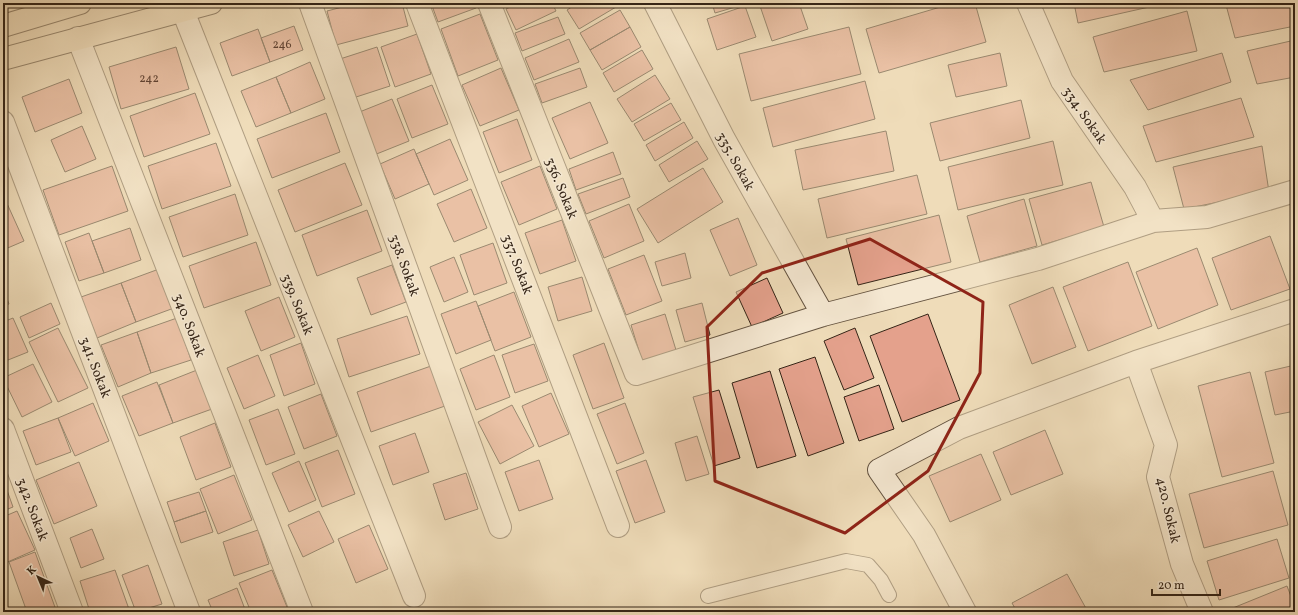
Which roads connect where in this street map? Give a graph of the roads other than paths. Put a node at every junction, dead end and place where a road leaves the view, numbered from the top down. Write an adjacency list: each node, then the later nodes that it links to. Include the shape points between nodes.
1 (80, 3): 9 (main road)
2 (211, 3): 8 (main road)
3 (310, 3): 20 (street, 338. Sokak)
4 (417, 3): 19 (street, 337. Sokak)
5 (489, 3): 16 (street, 336. Sokak, via 636,374)
6 (656, 3): 16 (street, 335. Sokak, via 724,139)
7 (1028, 3): 14 (street, 334. Sokak, via 1062,80 1135,187)
8 (183, 11): 10 (main road); 22 (street, 339. Sokak)
9 (3, 26)
10 (78, 38): 11 (main road); 26 (street, 340. Sokak)
11 (3, 59)
12 (3, 122): 25 (street, 341. Sokak)
13 (1295, 191): 14 (street, via 1207,217)
14 (1153, 221): 16 (street, via 1038,258)
15 (1295, 310): 17 (street)
16 (823, 316)
17 (1136, 362): 27 (street, via 959,428 879,470 924,535); 28 (street, 420. Sokak, via 1166,445 1158,477 1182,564)
18 (3, 429): 24 (street, 342. Sokak)
19 (618, 526)
20 (500, 527)
21 (889, 595): 23 (lane, via 881,580 868,565 846,561)
22 (414, 596)
23 (708, 596)
24 (72, 612)
25 (189, 612)
26 (302, 612)
27 (966, 612)
28 (1202, 612)

